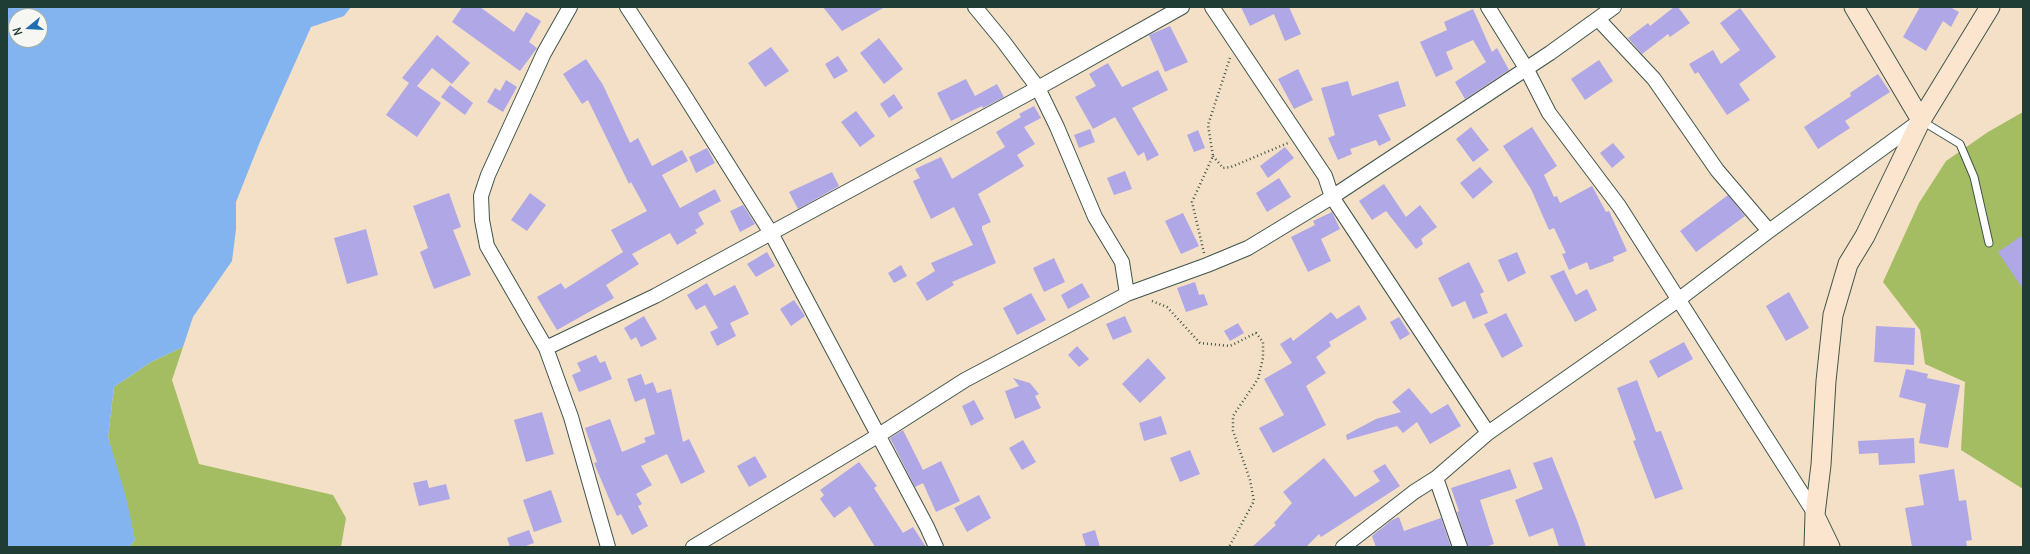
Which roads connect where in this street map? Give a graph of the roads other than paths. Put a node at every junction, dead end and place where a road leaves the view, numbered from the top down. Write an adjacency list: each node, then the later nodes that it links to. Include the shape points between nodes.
1 (570, 7): 20 (street, via 544,53 488,175 481,196 487,246)
2 (627, 7): 16 (street)
3 (975, 7): 12 (street)
4 (1182, 7): 12 (street)
5 (1212, 7): 14 (street, via 1325,176)
6 (1488, 7): 11 (street)
7 (1614, 7): 10 (street)
8 (1854, 7): 13 (main road)
9 (1990, 7): 13 (main road)
10 (1598, 19): 11 (street); 15 (street, via 1654,79 1717,170)
11 (1526, 68): 14 (street); 19 (street, via 1549,113 1619,206)
12 (1038, 88): 16 (street); 18 (street, via 1057,127 1078,181 1122,262)
13 (1921, 120): 15 (street); 17 (lane, via 1960,144 1974,177); 24 (main road, via 1865,236 1848,264 1833,315)
14 (1332, 197): 18 (street, via 1248,248); 21 (street)
15 (1769, 231): 19 (street)
16 (771, 233): 20 (street, via 655,296); 22 (street)
17 (1989, 243)
18 (1126, 294): 22 (street, via 965,380)
19 (1678, 300): 21 (street); 24 (street)
20 (546, 348): 25 (street, via 571,417)
21 (1488, 433): 23 (street)
22 (879, 435): 26 (street); 27 (street)
23 (1436, 478): 28 (street); 29 (street)
24 (1815, 514): 30 (main road); 31 (main road)
25 (608, 547)
26 (693, 547)
27 (936, 547)
28 (1344, 547)
29 (1460, 547)
30 (1814, 547)
31 (1830, 547)

